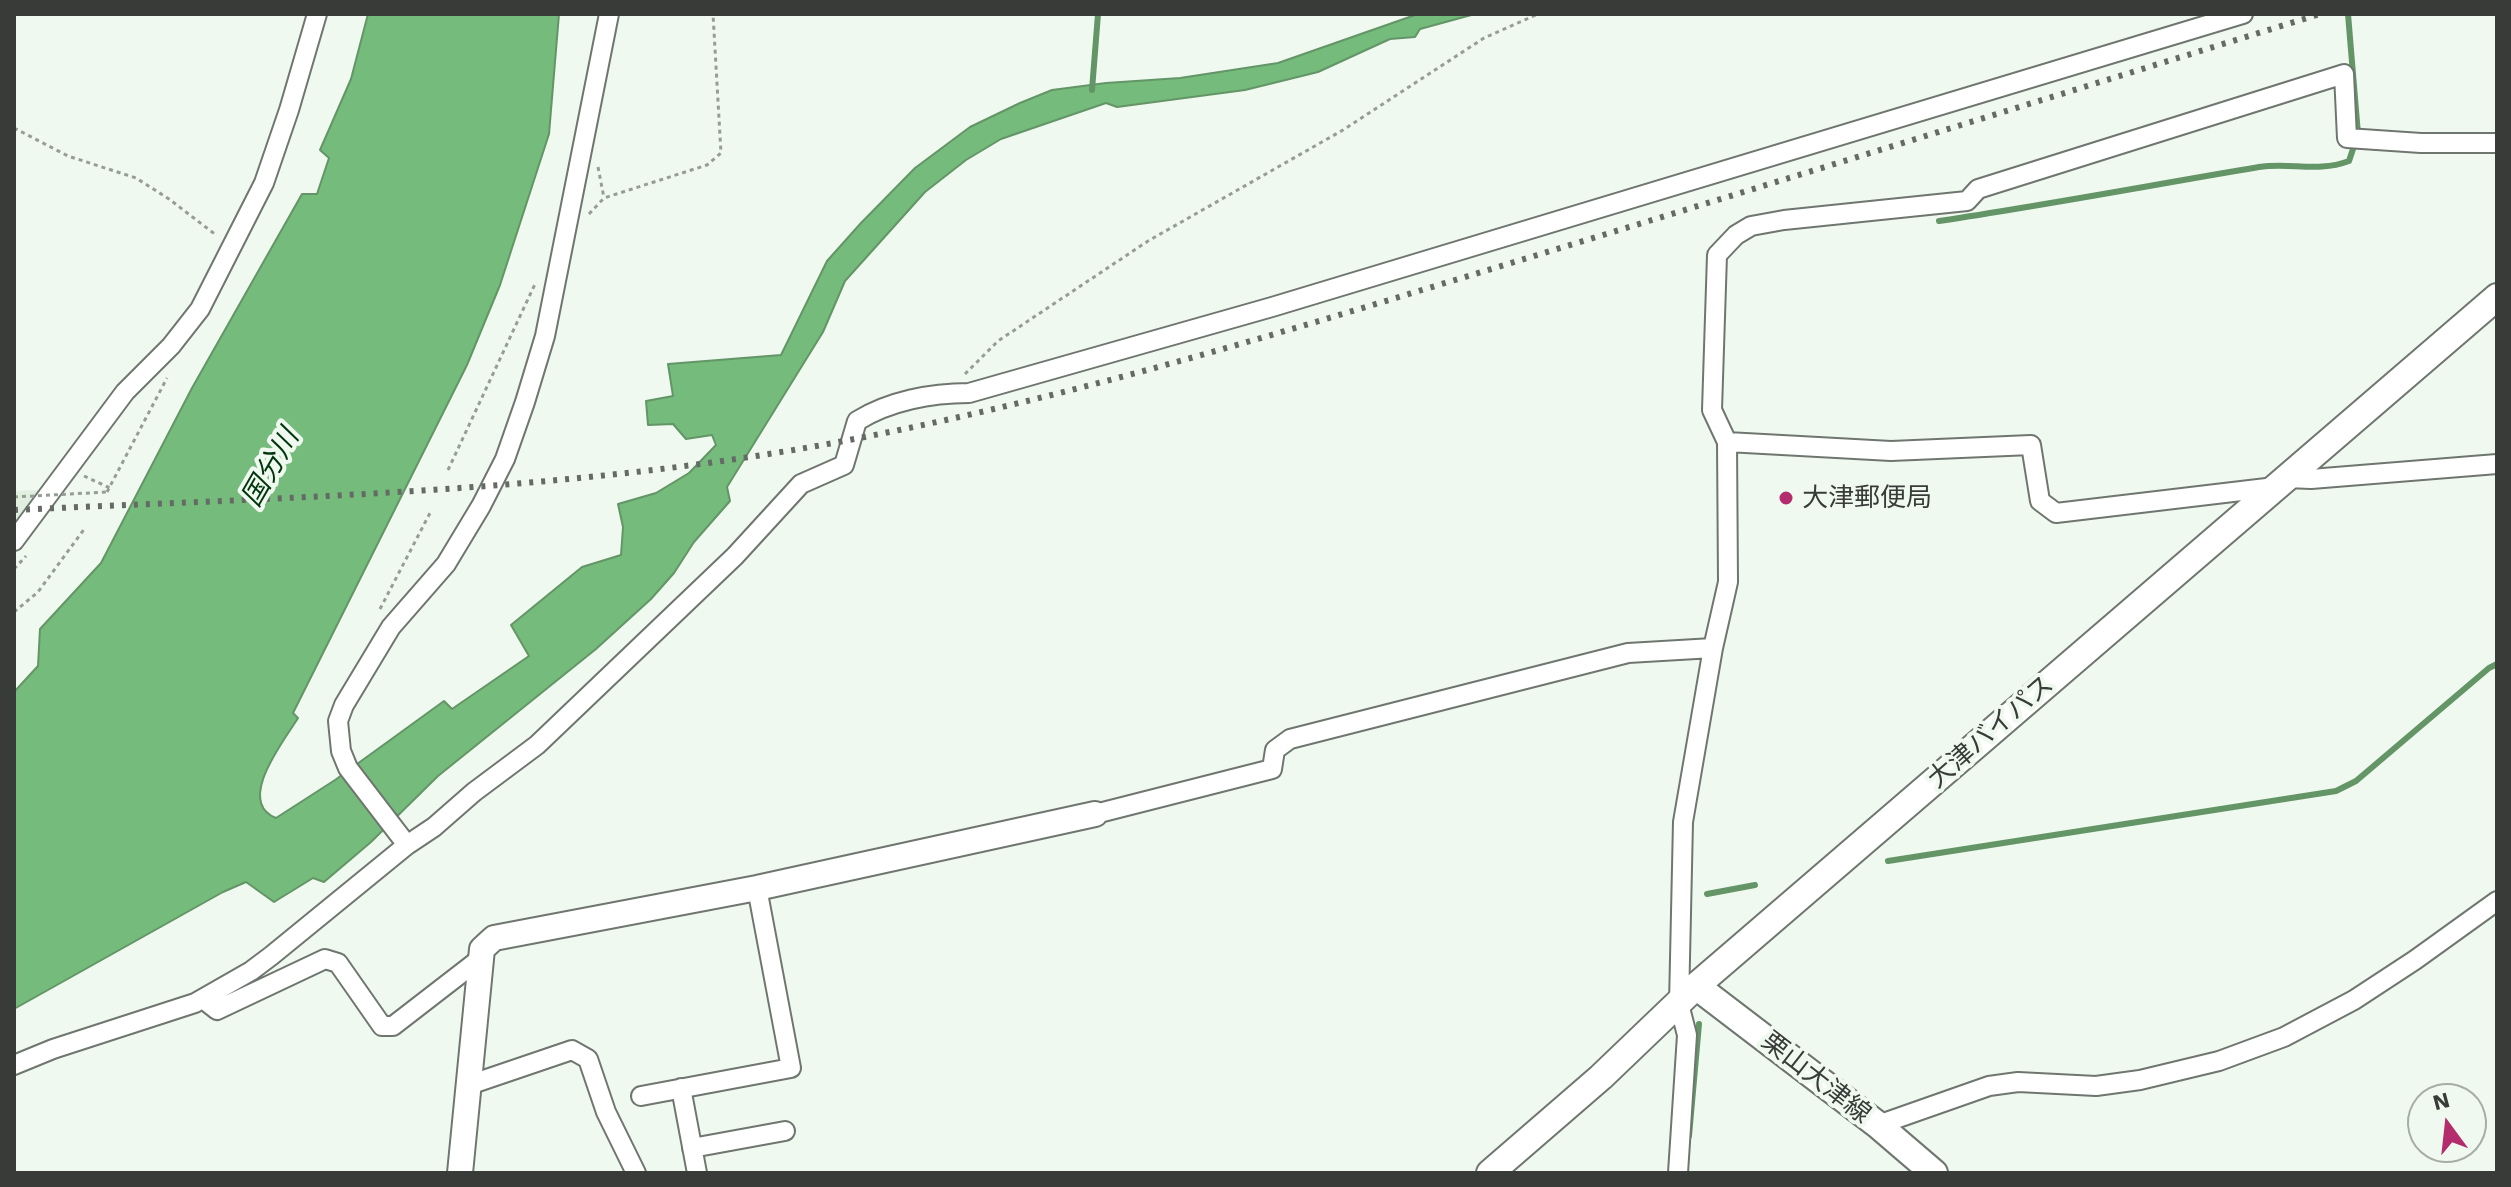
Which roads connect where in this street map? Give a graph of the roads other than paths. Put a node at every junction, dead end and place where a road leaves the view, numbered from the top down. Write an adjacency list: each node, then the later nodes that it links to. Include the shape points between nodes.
1 (317, 14): 9 (street, via 264,183 200,309 125,392)
2 (609, 14): 12 (street, via 545,336 505,459 446,564 391,627 338,721 348,768)
3 (2243, 14): 12 (street, via 1272,307 969,393 877,408 857,421 844,465 801,484 735,556 537,745 434,827)
4 (2497, 143): 6 (street, via 2347,138 2344,74 1978,189 1967,201 1751,226 1717,255 1712,410)
5 (2497, 297): 8 (main road, 大津バイパス)
6 (1727, 442): 8 (street, via 1891,451 2031,445 2040,501 2056,513); 10 (street, via 1728,582)
7 (2497, 464): 8 (street)
8 (2280, 483): 16 (main road, 大津バイパス)
9 (14, 541)
10 (1713, 648): 11 (street, via 1628,653 1290,739 1275,750 1272,769); 16 (street, via 1683,822)
11 (1095, 814): 13 (street)
12 (402, 839): 17 (street, via 271,956)
13 (757, 888): 15 (street, via 494,938 482,949); 20 (street, via 791,1068)
14 (2497, 901): 22 (street, via 2354,1000 2284,1037 2219,1061 2096,1086 1989,1086)
15 (481, 958): 17 (street, via 393,1026 382,1026 338,963 325,959 217,1010); 19 (street)
16 (1688, 995): 22 (main road, 栗山大津線); 28 (main road, 大津バイパス); 29 (street)
17 (203, 999): 18 (street)
18 (14, 1065)
19 (469, 1085): 25 (street); 26 (street, via 572,1050 580,1054 588,1059)
20 (681, 1088): 21 (street); 24 (street)
21 (641, 1096)
22 (1878, 1125): 30 (main road, 栗山大津線)
23 (785, 1131): 24 (street)
24 (692, 1148): 27 (street)
25 (460, 1173)
26 (636, 1173)
27 (697, 1173)
28 (1490, 1173)
29 (1678, 1173)
30 (1934, 1173)

